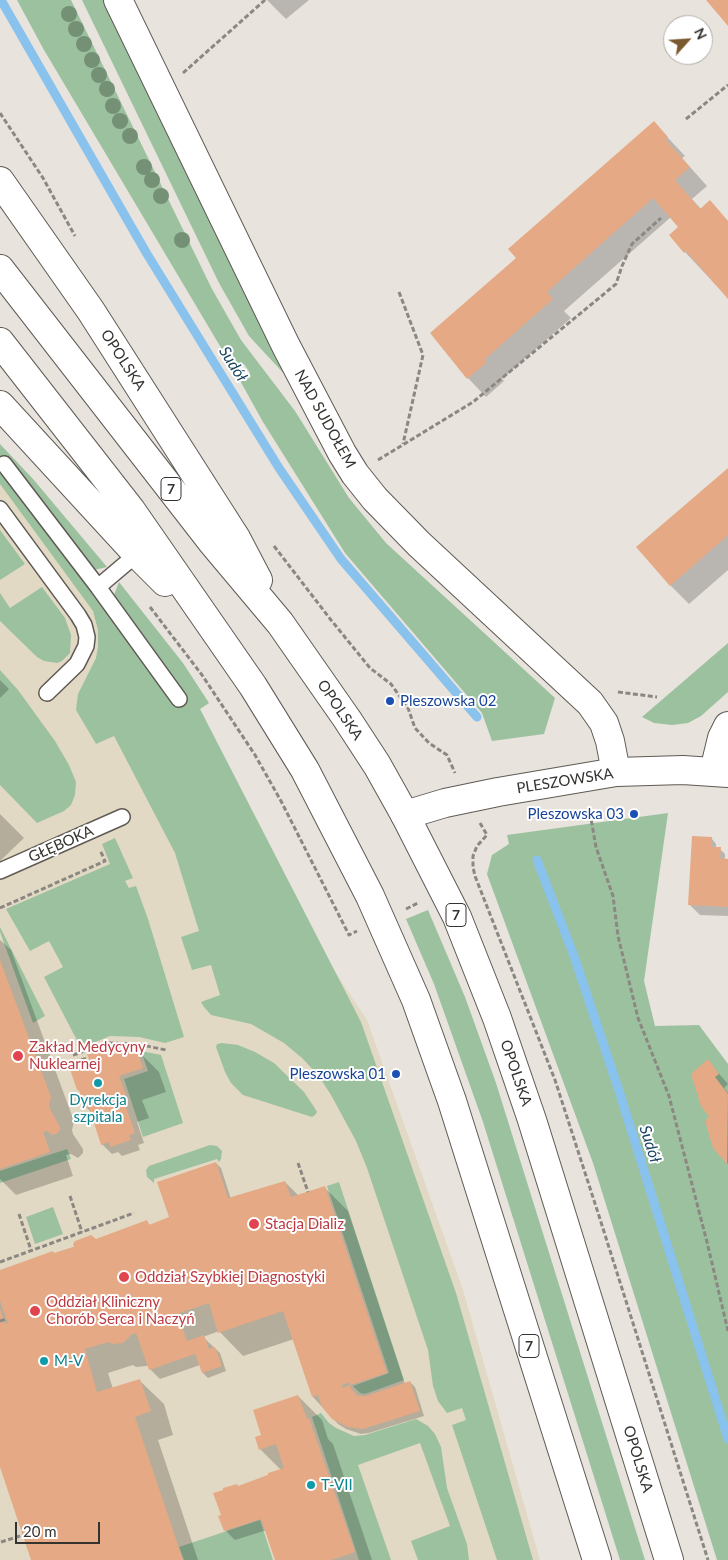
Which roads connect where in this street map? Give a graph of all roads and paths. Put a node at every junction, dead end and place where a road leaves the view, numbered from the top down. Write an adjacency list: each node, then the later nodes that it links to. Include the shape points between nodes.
1 (118, 0): 28 (main road, NAD SUDOŁEM, via 286,346 355,474 418,544 590,703 604,723)
2 (265, 0): 3 (path)
3 (183, 73)
4 (728, 85): 5 (path)
5 (686, 119)
6 (0, 181): 20 (main road, OPOLSKA, via 92,311 196,474 236,538)
7 (661, 218): 12 (path, via 632,244 616,284 472,402)
8 (0, 269): 20 (main road, OPOLSKA / 7, via 212,542)
9 (399, 292): 12 (path, via 423,355)
10 (0, 342): 19 (main road, 7, via 130,510)
11 (0, 405): 16 (main road)
12 (402, 446): 13 (path)
13 (392, 452)
14 (4, 464): 17 (lane)
15 (0, 510): 23 (lane, via 42,564 84,625 87,636 77,664)
16 (137, 554): 17 (lane); 19 (main road)
17 (98, 587): 24 (lane)
18 (148, 604): 39 (path, via 202,675 250,747 349,935)
19 (208, 622): 57 (main road, 7, via 305,770 401,964 452,1101)
20 (280, 623): 31 (main road, OPOLSKA / 7, via 377,765)
21 (370, 668): 27 (path, via 391,684 408,708 416,728 429,743 447,755)
22 (613, 691): 25 (path)
23 (47, 693)
24 (178, 698)
25 (658, 698)
26 (728, 726): 29 (main road, via 722,738)
27 (450, 762)
28 (616, 772): 29 (main road, PLESZOWSKA); 31 (main road, PLESZOWSKA, via 498,792)
29 (721, 772)
30 (590, 813): 54 (path, via 596,847 613,896 618,936 638,1018 670,1096)
31 (405, 815): 58 (main road, OPOLSKA / 7, via 457,917 498,1018)
32 (122, 817): 35 (lane, GŁĘBOKA)
33 (483, 828): 59 (path, via 486,835 473,856 475,876 555,1080)
34 (98, 847): 37 (path, via 105,861)
35 (0, 871)
36 (425, 900): 38 (path)
37 (0, 908)
38 (402, 911)
39 (357, 932)
40 (166, 1050): 41 (path, via 110,1043)
41 (73, 1055)
42 (88, 1058): 43 (path)
43 (74, 1062)
44 (298, 1163): 45 (path)
45 (308, 1192)
46 (70, 1196): 49 (path)
47 (134, 1213): 49 (path)
48 (18, 1214): 50 (path)
49 (82, 1232): 50 (path)
50 (31, 1250): 51 (path)
51 (0, 1262)
52 (6, 1319): 53 (path)
53 (0, 1321)
54 (728, 1331)
55 (22, 1535): 56 (path)
56 (1, 1542)
57 (597, 1560)
58 (669, 1560)
59 (708, 1560)

